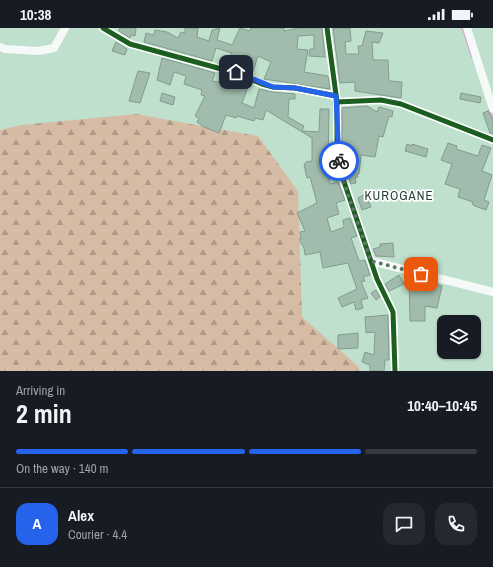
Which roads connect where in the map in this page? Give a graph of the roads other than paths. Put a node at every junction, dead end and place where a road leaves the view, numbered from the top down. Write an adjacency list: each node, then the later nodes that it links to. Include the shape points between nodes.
1 (65, 28): 5 (street, via 54,48 38,51)
2 (103, 28): 6 (street, via 130,44 236,72 273,87 295,88)
3 (327, 28): 6 (street)
4 (467, 28): 7 (street)
5 (0, 47)
6 (336, 99): 8 (street, via 381,100 401,104); 9 (street, via 340,167)
7 (493, 108)
8 (493, 140)
9 (371, 261): 10 (street); 11 (street, via 393,312)
10 (493, 292)
11 (395, 371)

